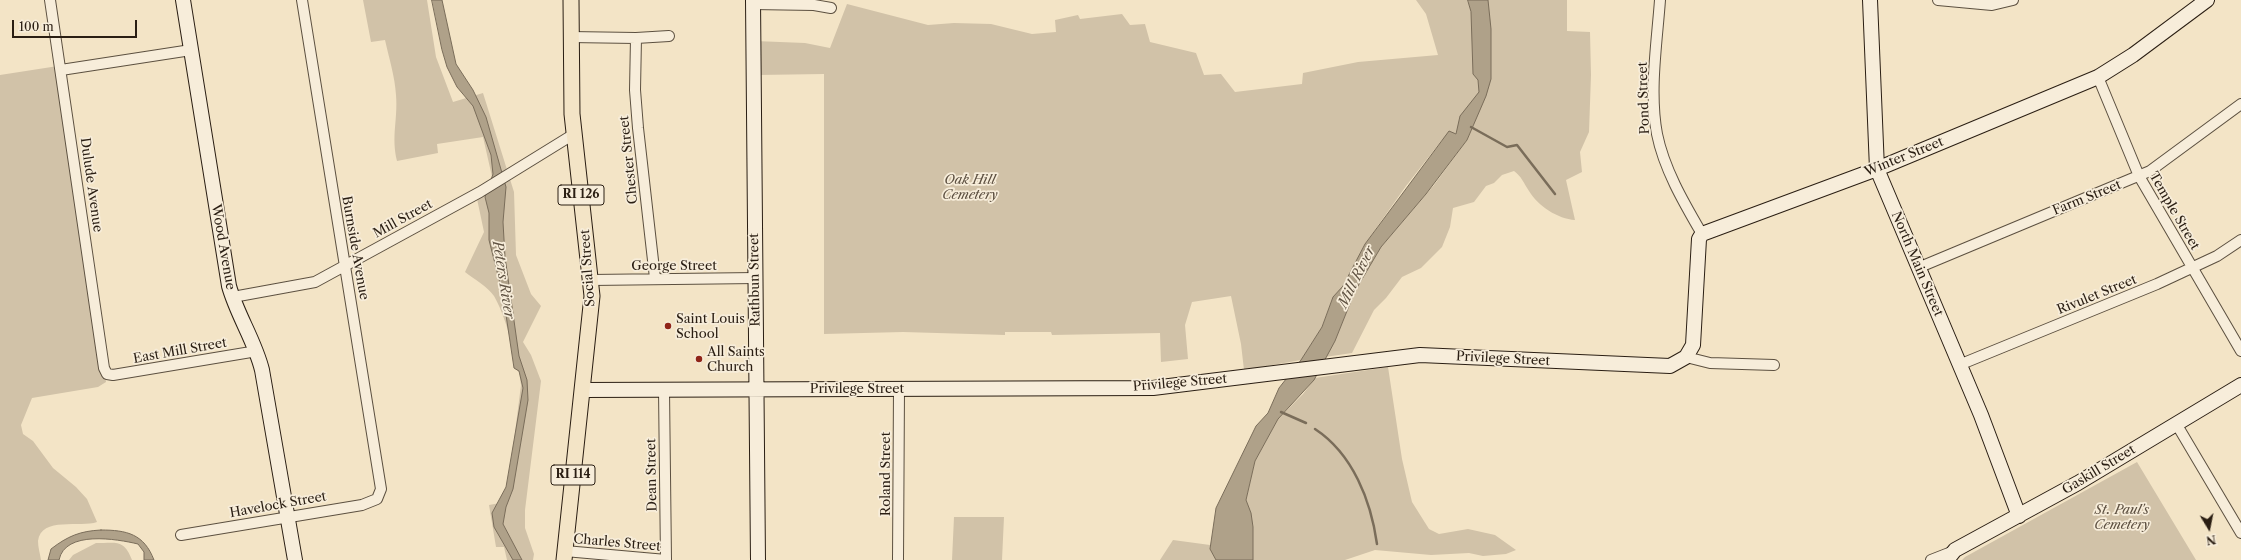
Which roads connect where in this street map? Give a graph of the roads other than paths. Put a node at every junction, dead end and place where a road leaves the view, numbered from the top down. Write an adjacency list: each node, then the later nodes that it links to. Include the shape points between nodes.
1 (50, 0): 16 (street, Dulude Avenue)
2 (183, 0): 15 (main road, Wood Avenue)
3 (302, 0): 24 (street, Burnside Avenue)
4 (571, 0): 13 (main road, Social Street / RI 126)
5 (1660, 0): 22 (street, Pond Street, via 1655,60 1657,135 1665,162)
6 (1870, 0): 20 (main road, North Main Street)
7 (1938, 0): 8 (street, via 1992,5)
8 (2013, 0)
9 (2207, 0): 17 (main road, Winter Street, via 2133,55)
10 (753, 2): 11 (street); 28 (main road, Rathbun Street)
11 (832, 8)
12 (669, 36): 14 (street)
13 (570, 37): 14 (street); 19 (main road, Social Street / RI 126)
14 (636, 38): 27 (street, Chester Street, via 635,90 638,128)
15 (191, 50): 16 (street); 30 (main road, Wood Avenue)
16 (61, 70): 36 (street, Dulude Avenue, via 99,342)
17 (2098, 77): 20 (main road, Winter Street); 21 (street, Temple Street)
18 (2241, 104): 21 (street, Farm Street, via 2163,163)
19 (574, 134): 24 (street, Mill Street, via 480,192); 29 (main road, Social Street / RI 126)
20 (1877, 169): 22 (main road, Winter Street); 25 (main road, North Main Street)
21 (2139, 176): 25 (street, Farm Street); 26 (street, Temple Street)
22 (1702, 234): 33 (main road, via 1699,239 1693,345)
23 (2241, 240): 26 (street, Rivulet Street)
24 (346, 265): 30 (street, Mill Street, via 315,282); 43 (street, Burnside Avenue, via 379,470 381,489)
25 (1920, 267): 34 (main road, North Main Street)
26 (2193, 268): 32 (street, Temple Street); 34 (street, Rivulet Street)
27 (655, 278): 28 (street, George Street); 29 (street, George Street)
28 (756, 278): 41 (main road, Rathbun Street)
29 (591, 280): 39 (main road, Social Street / RI 126, via 590,326)
30 (232, 297): 31 (main road, Wood Avenue)
31 (257, 351): 36 (street, East Mill Street, via 138,372); 44 (main road, Wood Avenue)
32 (2241, 351)
33 (1686, 358): 35 (street, via 1710,363); 38 (main road, Privilege Street, via 1670,366 1659,366 1420,355 1153,388)
34 (1959, 365): 45 (main road, North Main Street)
35 (1774, 366)
36 (107, 374)
37 (2241, 385): 42 (main road, Gaskill Street)
38 (899, 389): 41 (main road, Privilege Street); 53 (street, Roland Street)
39 (582, 390): 40 (main road, Privilege Street); 49 (main road, Social Street / RI 114)
40 (664, 390): 41 (main road, Privilege Street); 51 (street, Dean Street)
41 (757, 390): 52 (main road, Rathbun Street)
42 (2177, 425): 45 (main road, Gaskill Street); 46 (street)
43 (377, 499): 44 (street, Havelock Street, via 362,504)
44 (287, 516): 47 (street, Havelock Street); 50 (main road, Wood Avenue)
45 (2019, 516): 48 (main road, Gaskill Street)
46 (2241, 533)
47 (182, 535)
48 (1951, 555): 54 (street)
49 (565, 556): 51 (street, Charles Street)
50 (295, 560)
51 (666, 560)
52 (758, 560)
53 (898, 560)
54 (1931, 560)

